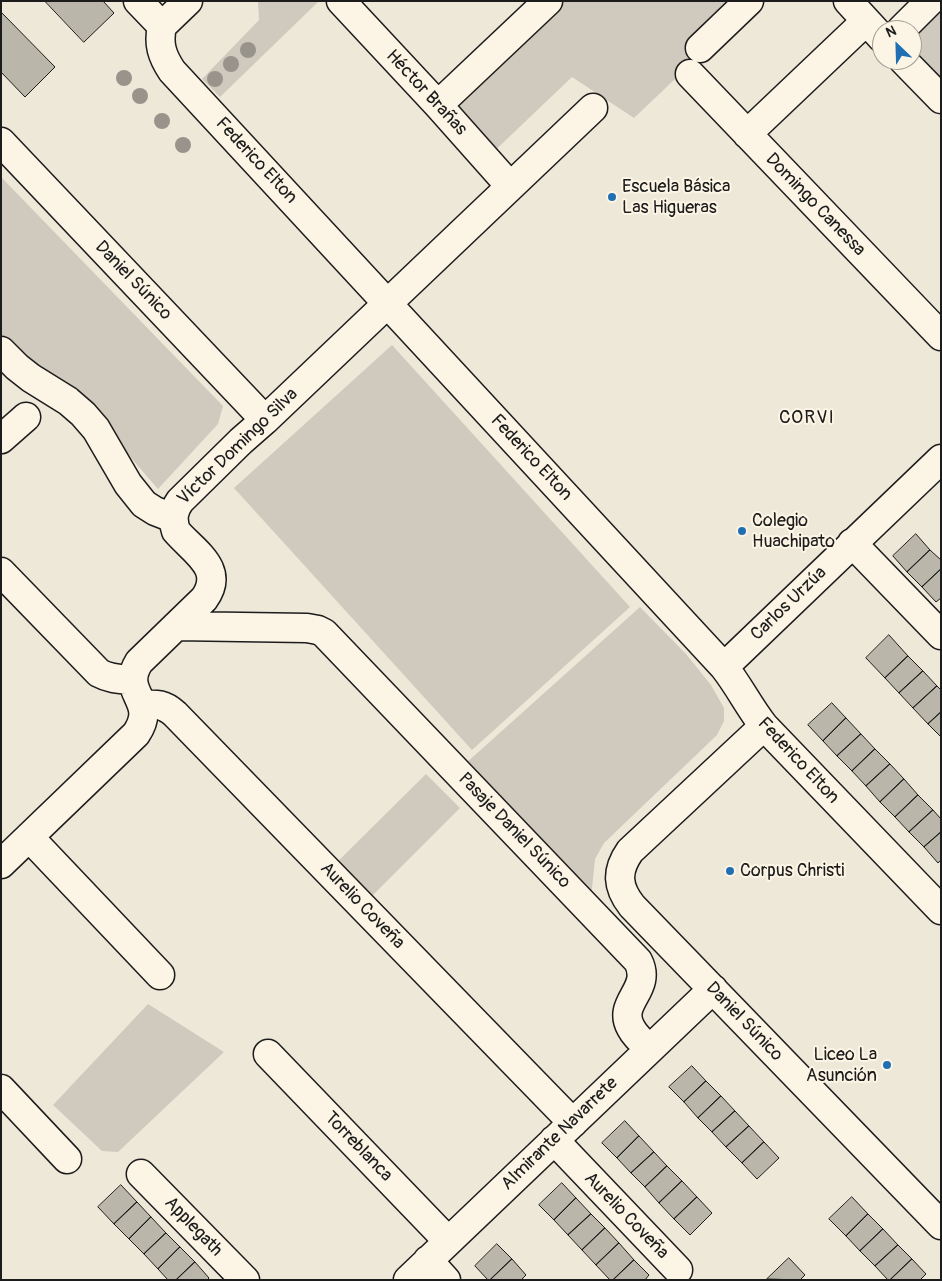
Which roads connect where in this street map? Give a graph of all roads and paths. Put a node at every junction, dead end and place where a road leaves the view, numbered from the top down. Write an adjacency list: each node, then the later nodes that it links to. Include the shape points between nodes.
1 (138, 1): 9 (street)
2 (188, 1): 9 (street)
3 (342, 1): 16 (street, Héctor Brañas)
4 (548, 1): 16 (street)
5 (749, 1): 12 (street)
6 (848, 1): 10 (street)
7 (930, 1): 8 (street)
8 (911, 20)
9 (162, 26): 21 (street, Federico Elton, via 161,51 172,71)
10 (872, 27)
11 (872, 31): 18 (street)
12 (700, 48)
13 (913, 70): 15 (street)
14 (690, 74): 18 (street, Domingo Canessa)
15 (941, 99)
16 (438, 105): 20 (street, Héctor Brañas)
17 (593, 108): 20 (street, Víctor Domingo Silva)
18 (748, 134): 22 (street, Domingo Canessa)
19 (1, 142): 25 (street, Daniel Súnico)
20 (510, 186): 21 (street, Víctor Domingo Silva)
21 (388, 303): 25 (street, Víctor Domingo Silva); 33 (street, Federico Elton)
22 (941, 336)
23 (1, 351): 28 (street, via 31,378 83,414 144,504)
24 (26, 417): 26 (street)
25 (265, 420): 28 (street, Víctor Domingo Silva, via 180,501)
26 (1, 439)
27 (941, 459): 29 (street, Carlos Urzúa)
28 (173, 518): 31 (street, Víctor Domingo Silva, via 176,531 207,564 212,582 204,599)
29 (852, 543): 32 (street); 33 (street, Carlos Urzúa)
30 (1, 572): 34 (street, via 99,673 115,679)
31 (176, 626): 34 (street, Víctor Domingo Silva, via 139,662); 41 (street, Pasaje Daniel Súnico, via 307,628 324,633 638,960 642,980 629,1006 628,1021 633,1032)
32 (941, 635)
33 (724, 667): 36 (street, Federico Elton)
34 (132, 680): 35 (street)
35 (143, 705): 37 (street, via 142,725 136,734); 44 (street, Aurelio Coveña, via 161,705 175,714)
36 (764, 726): 38 (street, Federico Elton); 40 (street, Daniel Súnico, via 630,851 621,868 621,888 625,898)
37 (11, 848): 39 (street)
38 (941, 910)
39 (160, 975)
40 (713, 990): 41 (street, Almirante Navarrete); 47 (street, Daniel Súnico)
41 (650, 1050): 44 (street, Almirante Navarrete)
42 (268, 1054): 48 (street, Torreblanca)
43 (1, 1089): 45 (street)
44 (563, 1131): 48 (street, Almirante Navarrete); 50 (street, Aurelio Coveña)
45 (67, 1159)
46 (141, 1174): 51 (street, Applegath)
47 (941, 1225)
48 (448, 1241): 49 (street, Almirante Navarrete)
49 (437, 1270): 52 (street, Almirante Navarrete)
50 (678, 1270)
51 (245, 1280)
52 (408, 1280)

